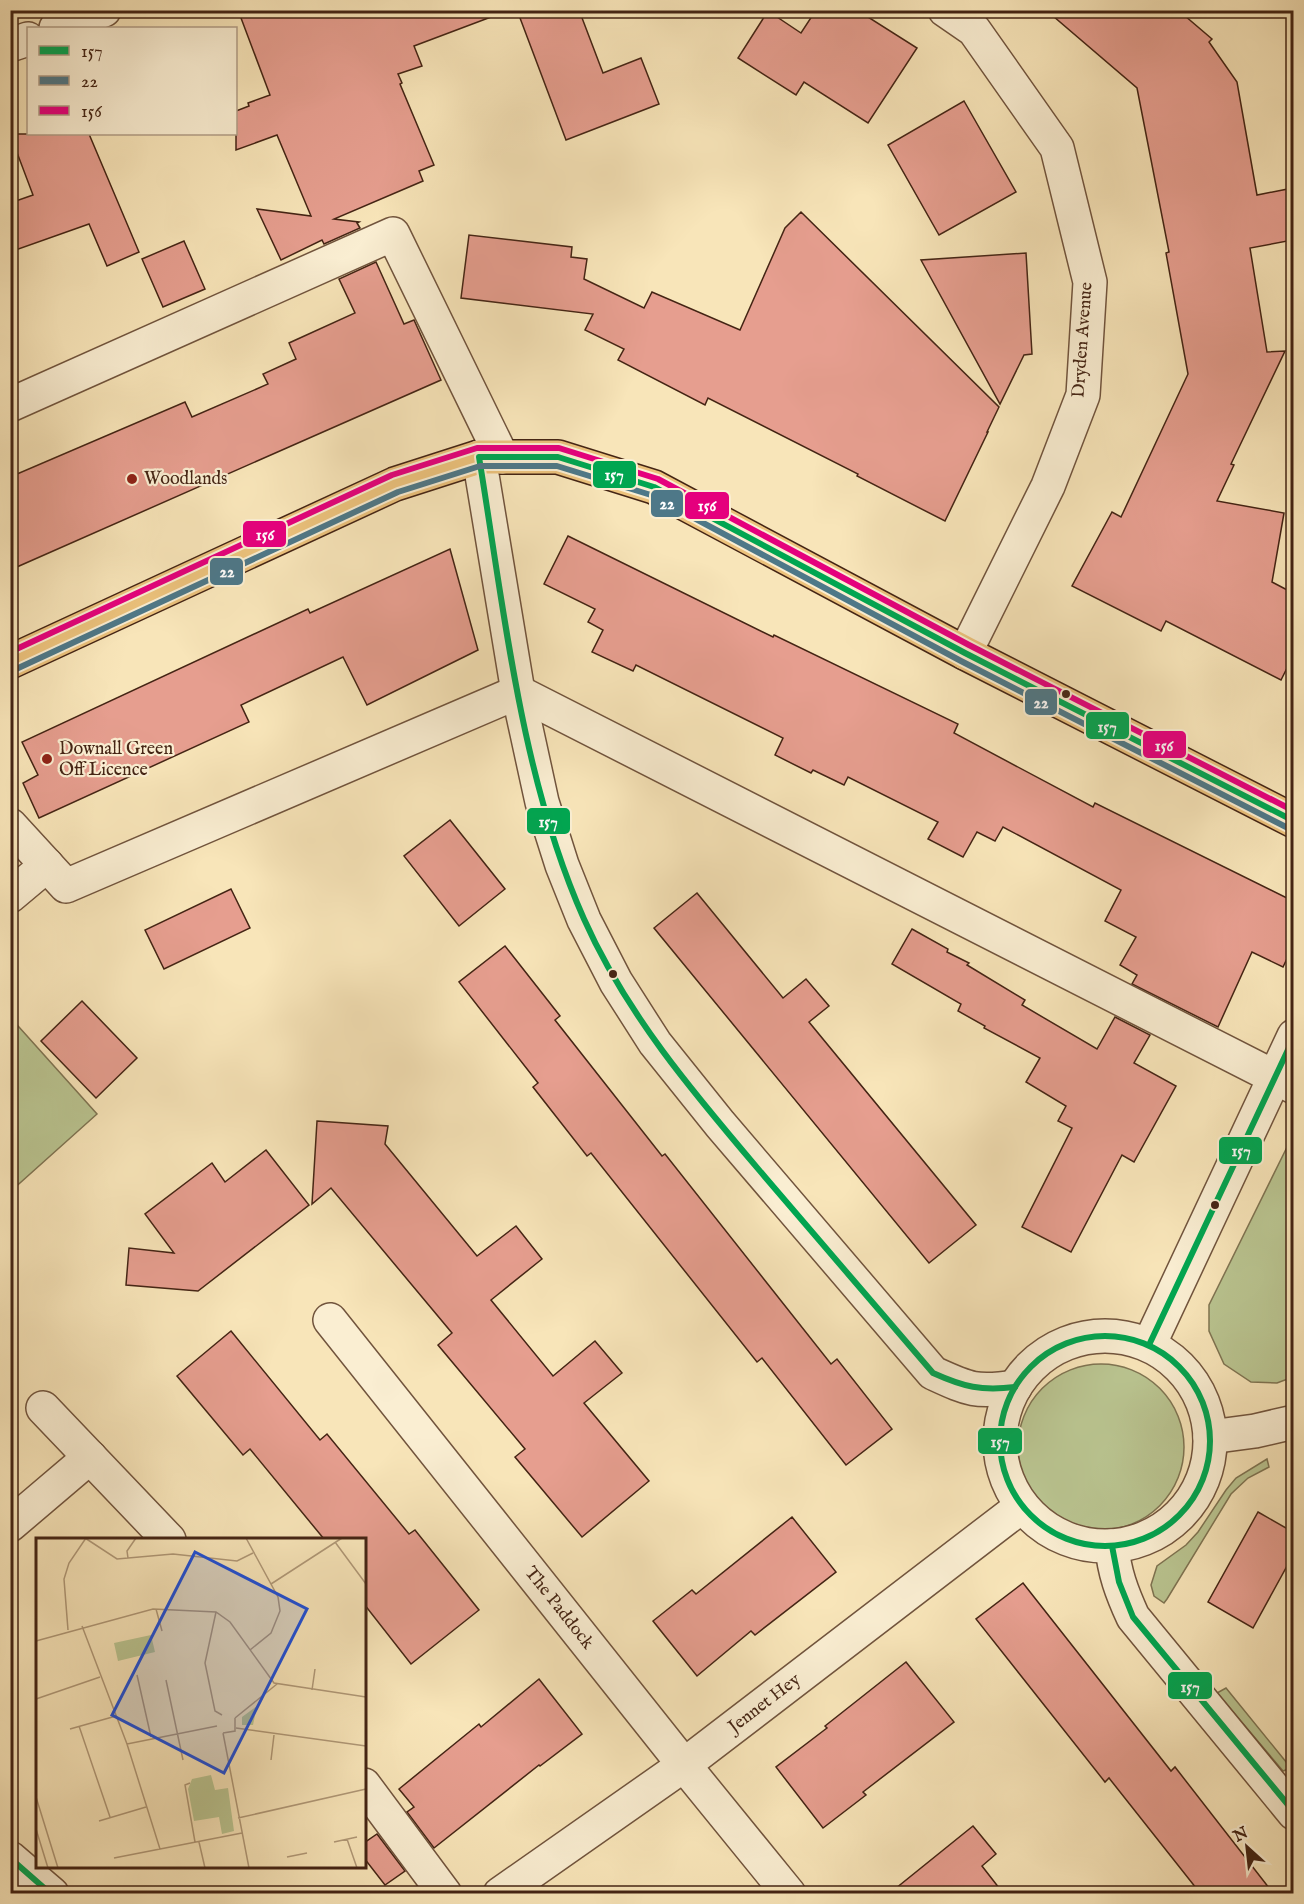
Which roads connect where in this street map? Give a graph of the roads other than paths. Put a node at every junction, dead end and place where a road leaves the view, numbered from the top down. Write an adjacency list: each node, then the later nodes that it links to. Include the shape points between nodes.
1 (104, 10): 3 (street)
2 (945, 10): 8 (street, Dryden Avenue, via 974,30 1057,148 1090,282 1083,395 1048,486)
3 (59, 27)
4 (27, 39): 5 (street)
5 (10, 45)
6 (10, 405): 7 (street, via 393,234)
7 (490, 457): 8 (main road, via 558,456 654,487); 9 (main road, via 395,484); 10 (street)
8 (965, 653): 11 (main road)
9 (10, 662)
10 (518, 692): 13 (street); 16 (street); 19 (street, via 542,802 561,865 616,982 655,1042 720,1124 933,1372 978,1391)
11 (1293, 821)
12 (10, 825): 13 (street)
13 (56, 875): 14 (street)
14 (10, 897)
15 (1293, 1036): 16 (street)
16 (1284, 1081): 18 (street)
17 (330, 1320): 28 (street, The Paddock)
18 (1149, 1344): 19 (street, via 1119,1336 1088,1337 1059,1346 1033,1363); 22 (street, via 1173,1360 1193,1382 1206,1408)
19 (1015, 1387): 24 (street, via 1004,1410 1001,1460 1008,1484)
20 (44, 1408): 23 (street)
21 (1293, 1422): 22 (street)
22 (1210, 1437): 27 (street, via 1207,1470 1193,1499 1171,1523 1143,1539)
23 (90, 1457): 25 (street); 26 (street)
24 (1022, 1506): 27 (street, via 1047,1529 1078,1543); 28 (street, Jennet Hey)
25 (10, 1525)
26 (168, 1538)
27 (1112, 1546): 30 (street, via 1120,1590 1133,1617)
28 (684, 1765): 34 (street, Jennet Hey); 35 (street, The Paddock)
29 (366, 1788): 33 (street)
30 (1293, 1813)
31 (10, 1858): 32 (street)
32 (42, 1890)
33 (445, 1893)
34 (500, 1893)
35 (789, 1893)

